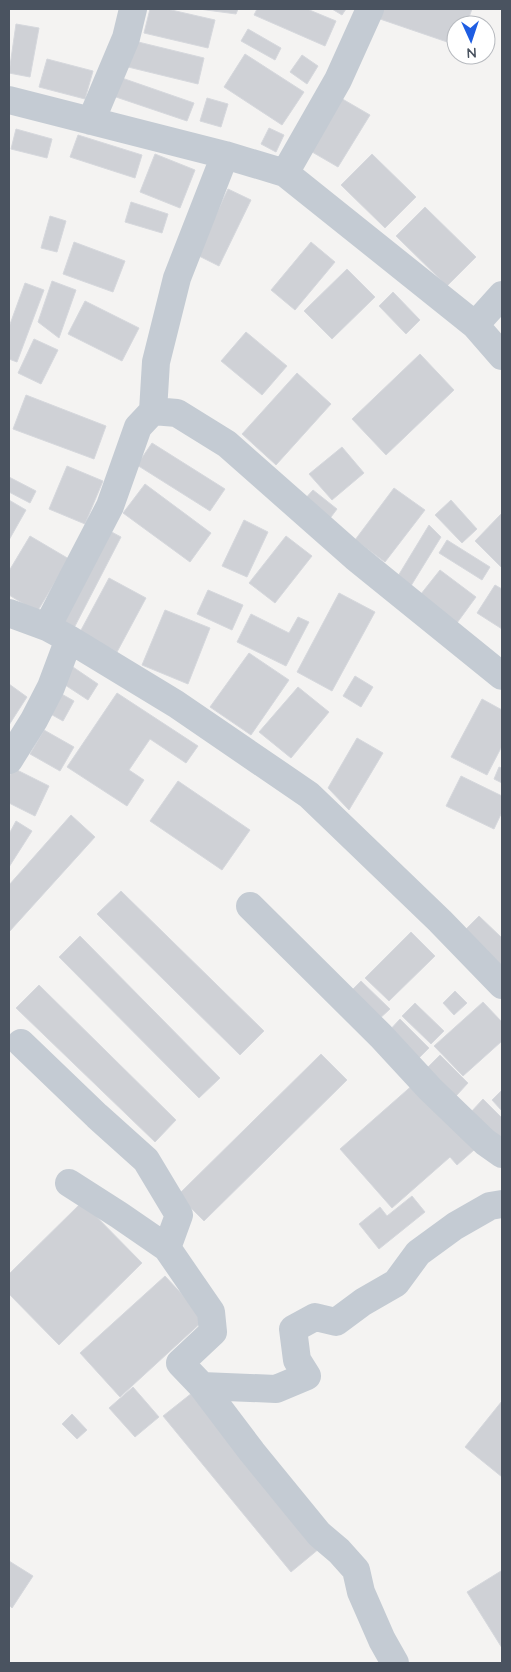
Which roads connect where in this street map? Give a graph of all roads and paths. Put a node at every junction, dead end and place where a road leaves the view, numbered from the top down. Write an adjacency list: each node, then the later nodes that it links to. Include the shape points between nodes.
1 (133, 9): 4 (street, via 126,38)
2 (370, 9): 6 (street, via 338,80)
3 (9, 100): 4 (street)
4 (91, 121): 5 (street)
5 (225, 155): 6 (street); 10 (street, via 177,278 156,362)
6 (285, 173): 8 (street)
7 (502, 295): 8 (street)
8 (475, 325): 9 (street)
9 (502, 356)
10 (153, 410): 12 (street, via 138,427); 13 (street, via 177,413 226,444 355,557)
11 (9, 613): 12 (street)
12 (58, 633): 14 (street, via 51,687); 16 (street, via 176,704 309,795)
13 (502, 676)
14 (9, 760)
15 (250, 906): 18 (street, via 430,1089)
16 (502, 985)
17 (21, 1043): 21 (street, via 146,1160 179,1215)
18 (502, 1154)
19 (69, 1183): 21 (street)
20 (502, 1204): 22 (street, via 490,1206 455,1226 418,1253 396,1283 336,1322 316,1318 293,1329 297,1360 307,1376 276,1389)
21 (167, 1248): 22 (street, via 211,1312 213,1332 180,1362)
22 (202, 1386): 23 (street, via 319,1534 356,1570 365,1600)
23 (395, 1663)

